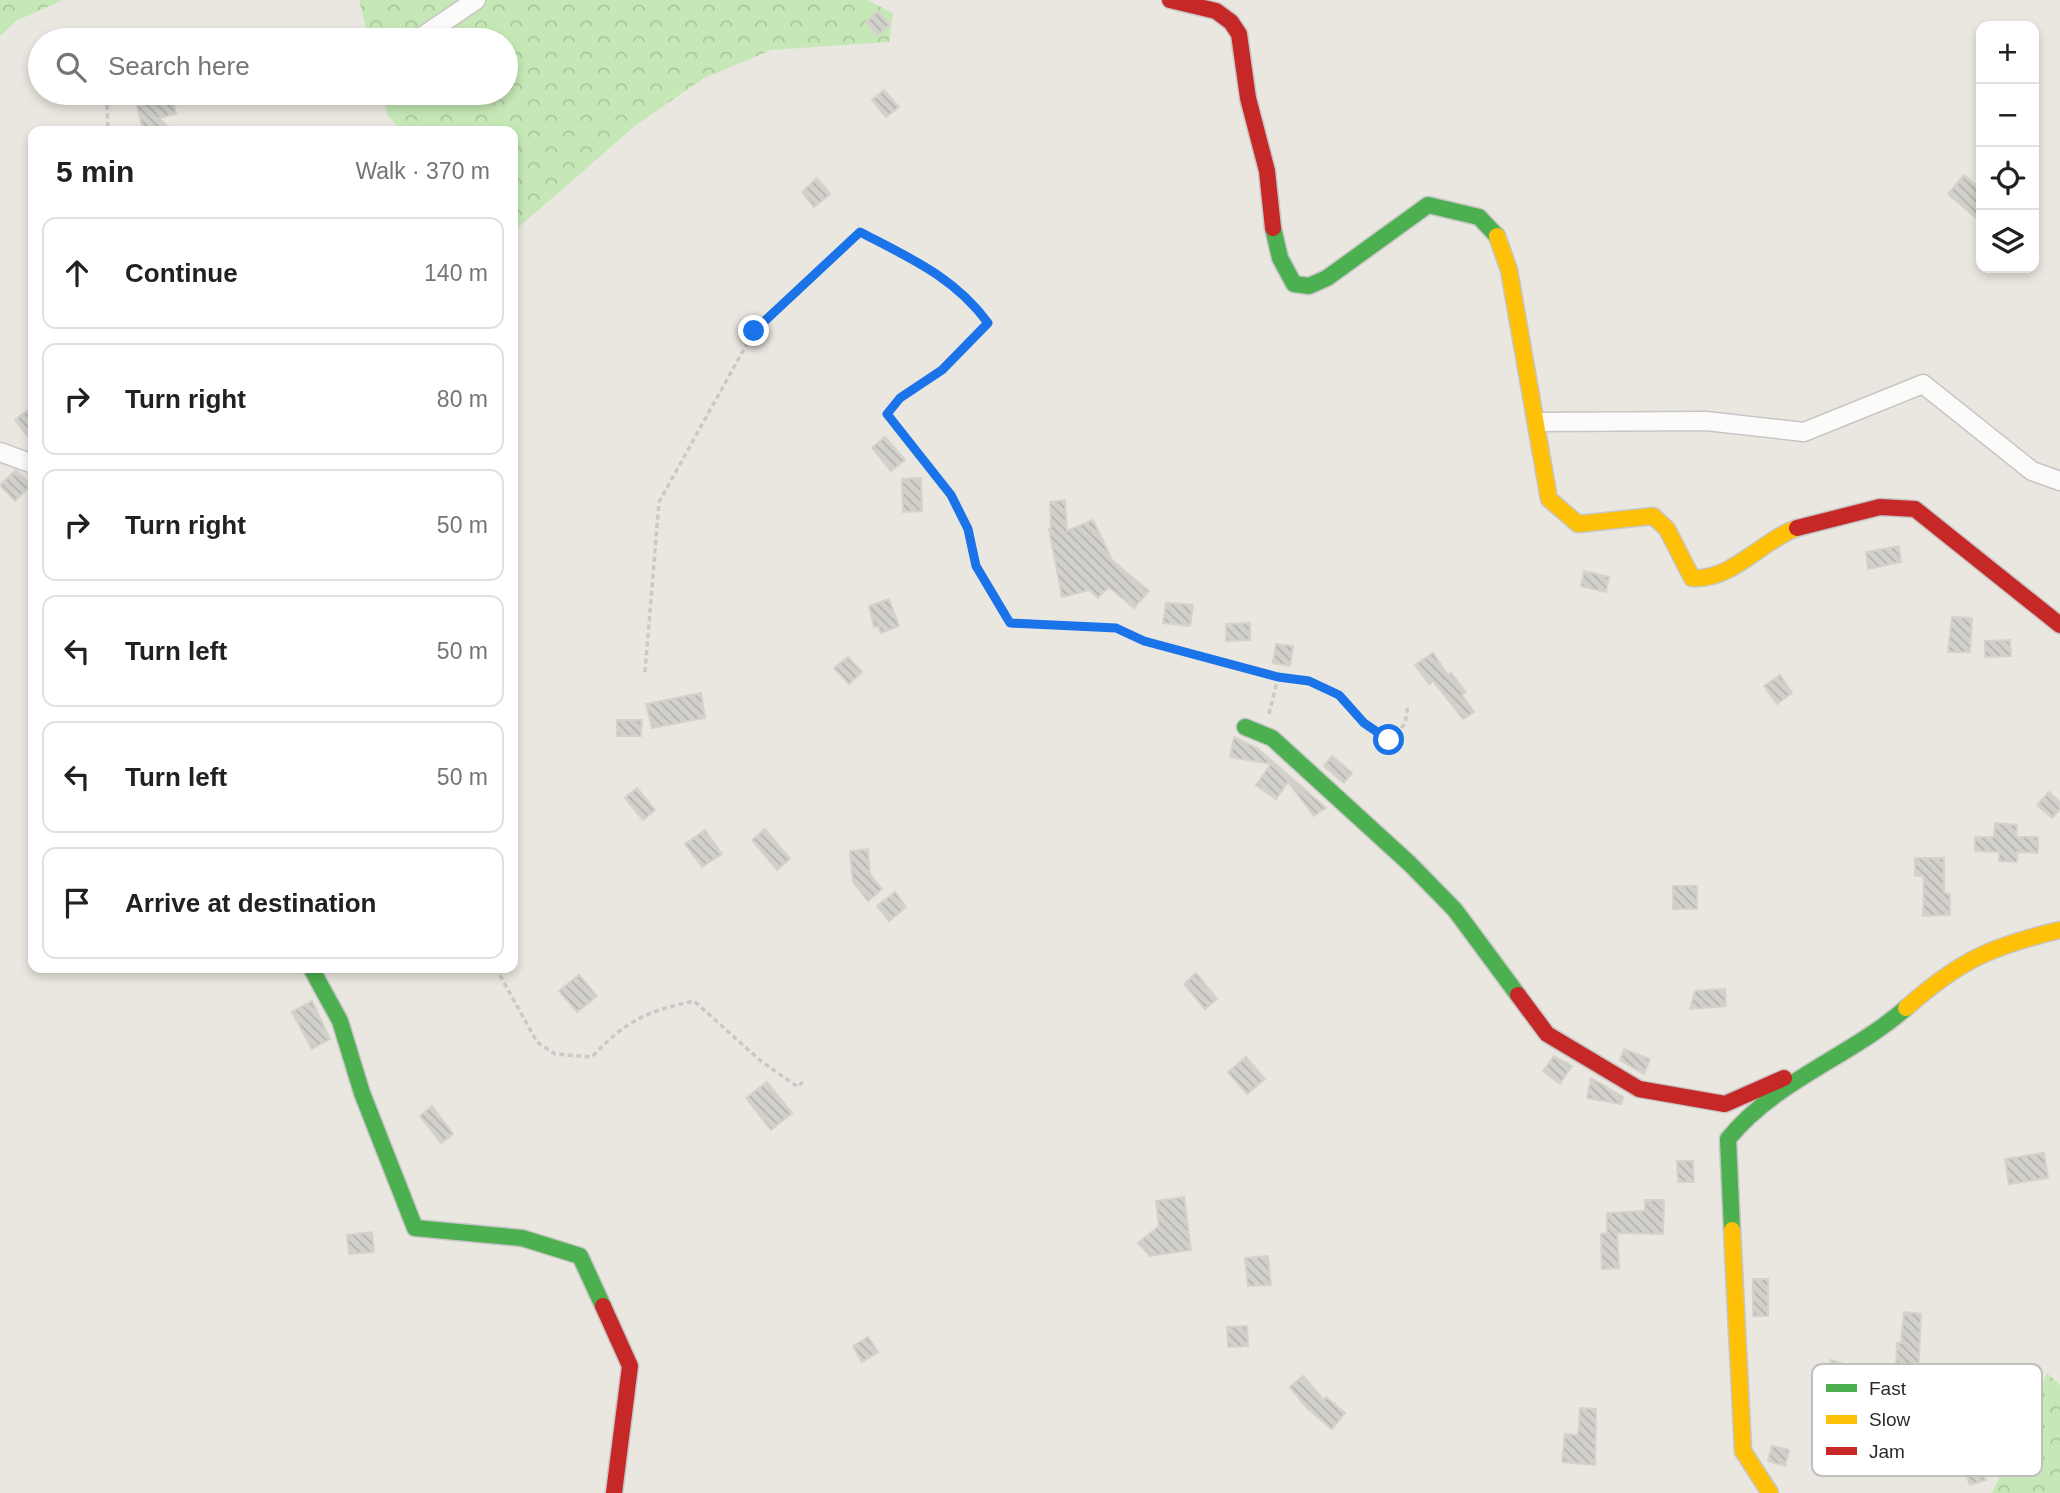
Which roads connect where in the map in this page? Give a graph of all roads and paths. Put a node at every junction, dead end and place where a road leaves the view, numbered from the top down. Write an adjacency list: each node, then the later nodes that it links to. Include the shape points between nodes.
1 (476, 0): 3 (street)
2 (1170, 0): 6 (street, via 1201,4 1238,30 1266,170 1275,245 1294,285 1310,286 1327,278 1428,205 1479,217 1499,237 1509,270)
3 (435, 28)
4 (100, 105): 5 (path)
5 (107, 126)
6 (1538, 422): 9 (street, via 1706,421 1804,432 1923,384 2032,471); 10 (street, via 1549,499 1577,524 1653,516 1667,529 1692,578 1704,579 1755,555 1792,530 1830,518 1880,507 1914,509)
7 (0, 452): 8 (street)
8 (28, 462)
9 (2060, 481)
10 (2060, 625)
11 (645, 672): 12 (path, via 659,502 754,331 860,232 933,271 969,297 988,323 942,370 900,398 887,414 951,495 968,529 976,566 1010,623 1116,628 1144,641)
12 (1278, 677): 13 (path, via 1309,681 1339,695 1364,723 1389,740 1405,724); 15 (path)
13 (1408, 705)
14 (1245, 727): 15 (street)
15 (1264, 733): 19 (street, via 1410,864 1455,911 1547,1034 1639,1089 1725,1104)
16 (2060, 930): 19 (street, via 2000,944 1969,959 1871,1036)
17 (314, 973): 21 (street, via 340,1021 362,1093 415,1228 523,1238 580,1256 630,1366)
18 (499, 973): 20 (path, via 537,1042 555,1055 592,1057 612,1035 652,1010 694,1001 762,1062 798,1087)
19 (1824, 1062): 22 (street, via 1740,1121 1728,1139 1743,1451)
20 (805, 1079)
21 (614, 1493)
22 (1770, 1493)

